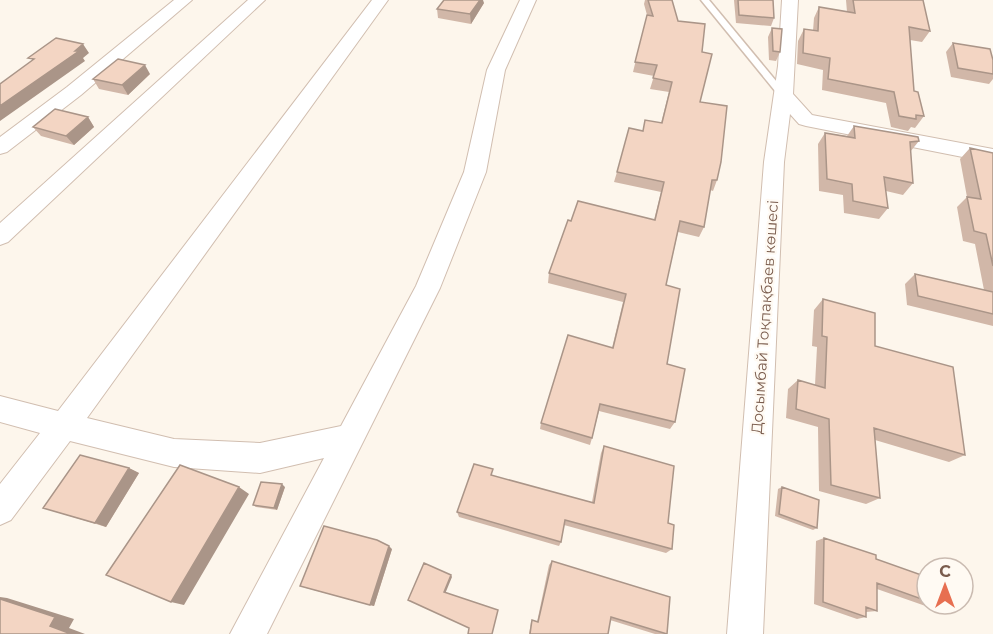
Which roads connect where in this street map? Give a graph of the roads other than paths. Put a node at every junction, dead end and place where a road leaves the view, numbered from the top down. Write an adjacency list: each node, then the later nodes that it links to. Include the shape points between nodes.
1 (184, 0): 10 (street)
2 (257, 0): 12 (street)
3 (380, 0): 14 (street)
4 (528, 0): 15 (street, via 496,70 475,171 441,256)
5 (705, 0): 7 (lane)
6 (790, 0): 7 (street, Досымбай Тоқпақбаев көшесі)
7 (783, 95): 8 (street); 9 (street, Досымбай Тоқпақбаев көшесі)
8 (806, 120): 9 (street); 11 (street)
9 (780, 121): 18 (street, Досымбай Тоқпақбаев көшесі, via 774,162)
10 (0, 147)
11 (993, 156)
12 (0, 236)
13 (0, 410): 14 (street)
14 (64, 426): 15 (street, via 174,453 260,458); 16 (street)
15 (351, 438): 17 (street)
16 (0, 509)
17 (248, 634)
18 (744, 634)

